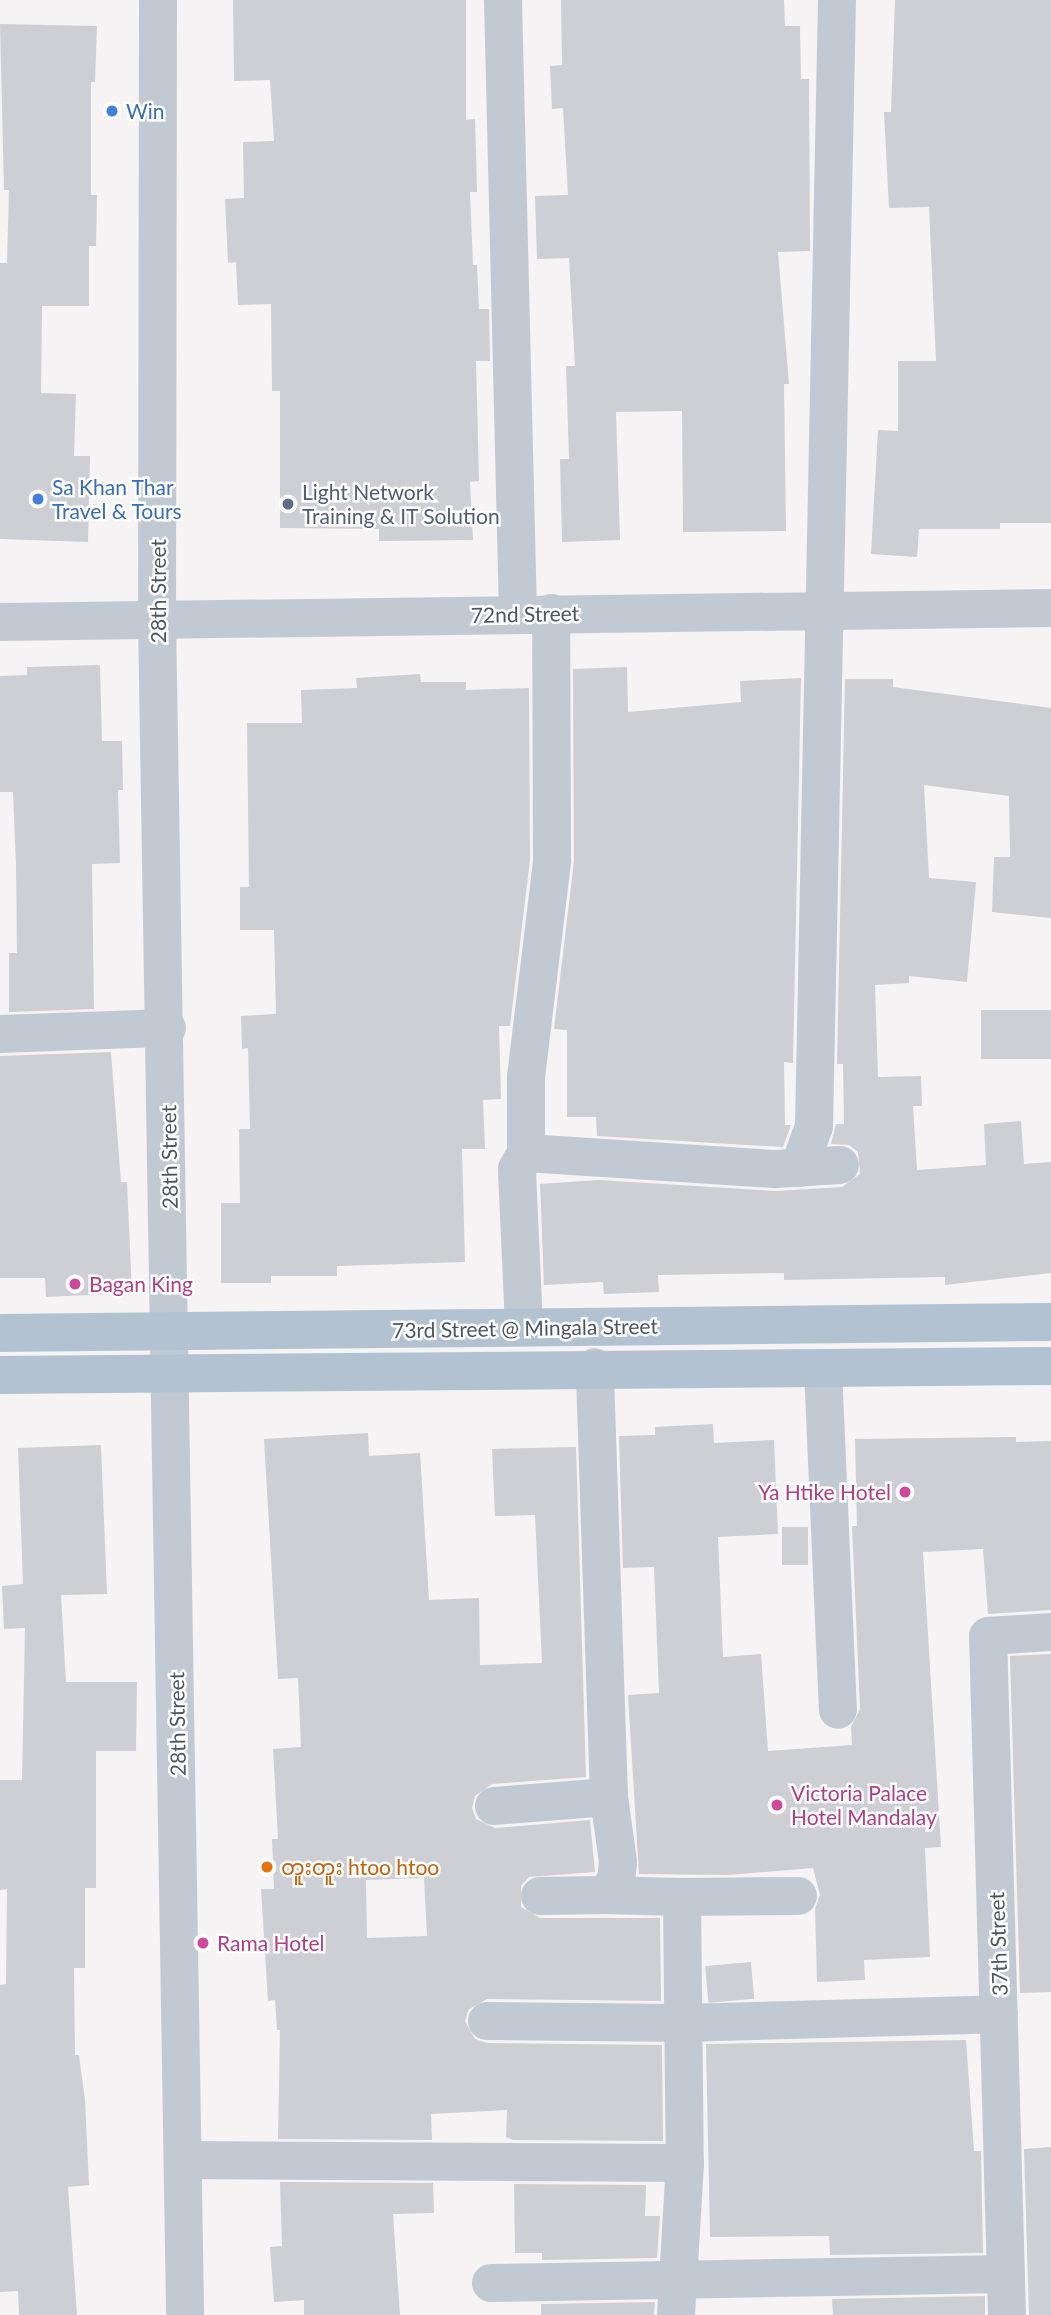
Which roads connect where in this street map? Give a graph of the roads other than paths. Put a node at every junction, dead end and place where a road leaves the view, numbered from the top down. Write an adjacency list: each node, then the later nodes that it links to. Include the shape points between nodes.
1 (158, 0): 7 (street, 28th Street)
2 (503, 0): 6 (street)
3 (837, 0): 5 (street)
4 (1051, 608): 5 (street, 72nd Street)
5 (827, 610): 6 (street, 72nd Street); 13 (street, via 814,1126)
6 (534, 613): 7 (street, 72nd Street); 11 (street, via 552,861 526,1077)
7 (158, 619): 8 (street, 72nd Street); 9 (street, 28th Street)
8 (0, 622)
9 (167, 1028): 10 (street); 17 (street, 28th Street)
10 (0, 1034)
11 (526, 1153): 13 (street); 15 (street, via 517,1169)
12 (840, 1165): 13 (street)
13 (799, 1168)
14 (1051, 1322): 15 (main road, 73rd Street @ Mingala Street)
15 (524, 1326): 17 (main road, 73rd Street @ Mingala Street)
16 (0, 1333): 17 (main road, 73rd Street @ Mingala Street)
17 (172, 1334): 22 (street, 28th Street)
18 (1051, 1366): 20 (main road, 73rd Street @ Mingala Street)
19 (595, 1367): 20 (main road, 73rd Street @ Mingala Street); 22 (main road, 73rd Street @ Mingala Street); 25 (street)
20 (823, 1369): 24 (street)
21 (0, 1375): 22 (main road, 73rd Street @ Mingala Street)
22 (172, 1375): 34 (street, 28th Street)
23 (1051, 1632): 31 (street, 37th Street, via 988,1636)
24 (838, 1710)
25 (609, 1797): 26 (street); 27 (street, via 618,1862 616,1881)
26 (494, 1806)
27 (604, 1895): 28 (street); 30 (street)
28 (540, 1896)
29 (798, 1896): 30 (street)
30 (681, 1897): 33 (street)
31 (999, 2014): 33 (street); 36 (street, 37th Street)
32 (487, 2021): 33 (street)
33 (684, 2022): 35 (street)
34 (183, 2160): 35 (street); 39 (street, 28th Street)
35 (685, 2163): 38 (street)
36 (1006, 2274): 38 (street); 40 (street, 37th Street)
37 (491, 2284): 38 (street)
38 (676, 2297)
39 (186, 2315)
40 (1007, 2315)

